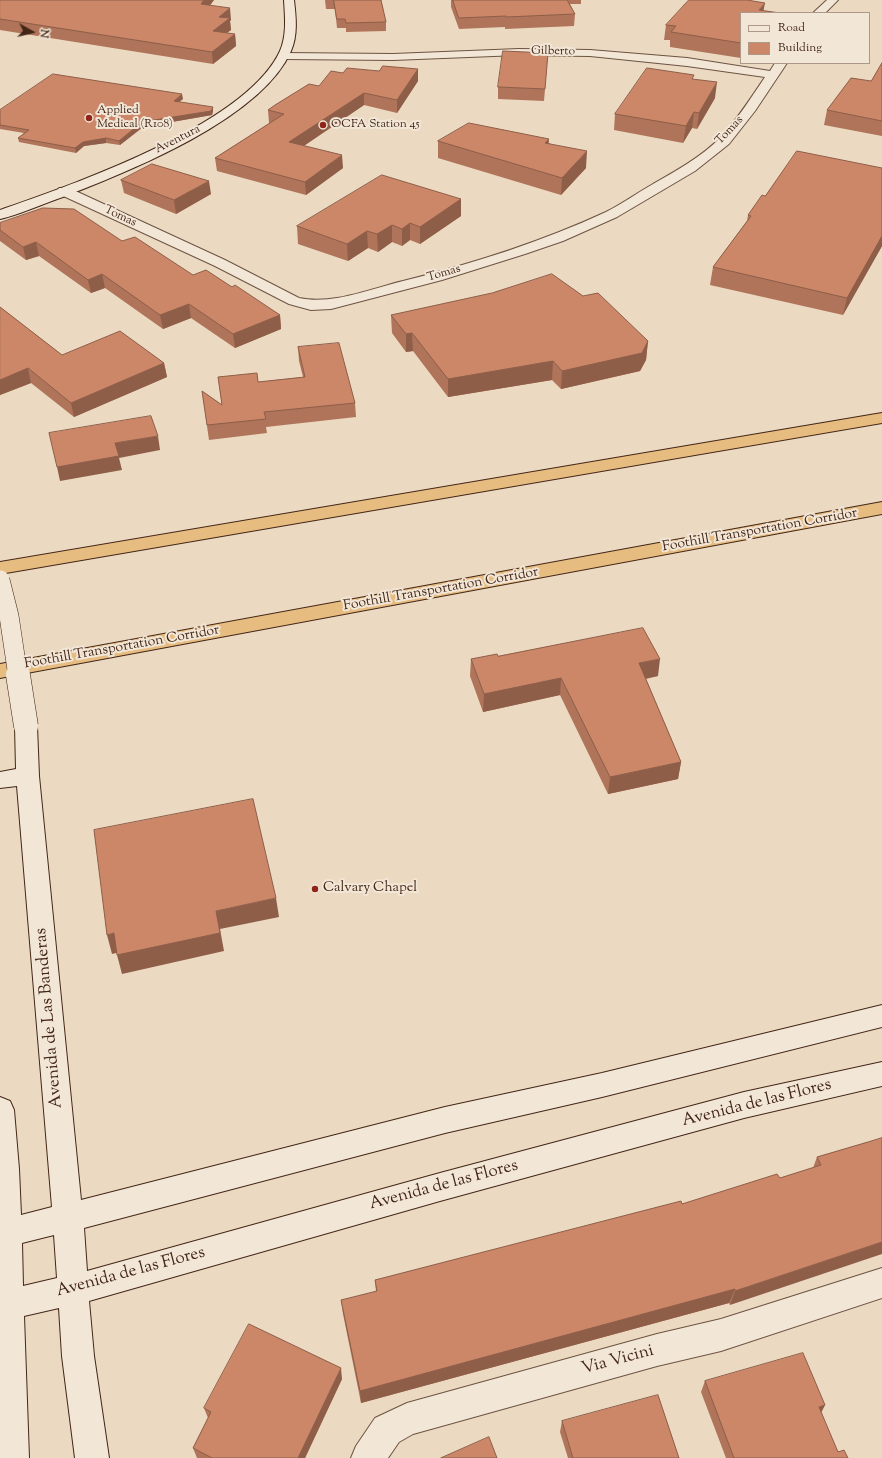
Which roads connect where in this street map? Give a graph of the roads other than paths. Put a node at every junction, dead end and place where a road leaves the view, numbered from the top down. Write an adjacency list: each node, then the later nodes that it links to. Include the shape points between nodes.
1 (289, 0): 4 (street, Aventura, via 291,26)
2 (833, 0): 3 (street)
3 (819, 12)
4 (284, 56): 6 (street, Gilberto, via 393,57 519,52 590,53 686,62); 7 (street, Aventura, via 255,90 215,120 169,145)
5 (780, 64): 6 (street, Tomas)
6 (773, 75): 7 (street, Tomas, via 751,108 724,141 690,168 612,214 558,238 520,251 437,277 331,304 311,305 294,301 220,263)
7 (64, 191): 8 (street, Aventura)
8 (0, 215)
9 (882, 403): 11 (highway, via 764,426)
10 (882, 418): 11 (highway)
11 (721, 444): 13 (highway)
12 (882, 508): 15 (highway, Foothill Transportation Corridor)
13 (0, 568)
14 (0, 580): 16 (street, Avenida de Las Banderas, bridge, via 10,623 26,726)
15 (0, 671)
16 (28, 776): 17 (street); 21 (street, Avenida de Las Banderas)
17 (0, 780)
18 (882, 1016): 21 (street, via 602,1085 445,1120)
19 (882, 1074): 24 (street, Avenida de las Flores, via 736,1107)
20 (0, 1110): 22 (street)
21 (68, 1217): 22 (street); 24 (street, Avenida de Las Banderas)
22 (3, 1233): 25 (street)
23 (882, 1283): 28 (street, Via Vicini, via 721,1335 649,1352 407,1419 387,1430)
24 (74, 1290): 25 (street, Avenida de las Flores); 27 (street, Avenida de Las Banderas, via 78,1356)
25 (3, 1305): 26 (street)
26 (12, 1458)
27 (92, 1458)
28 (368, 1458)

